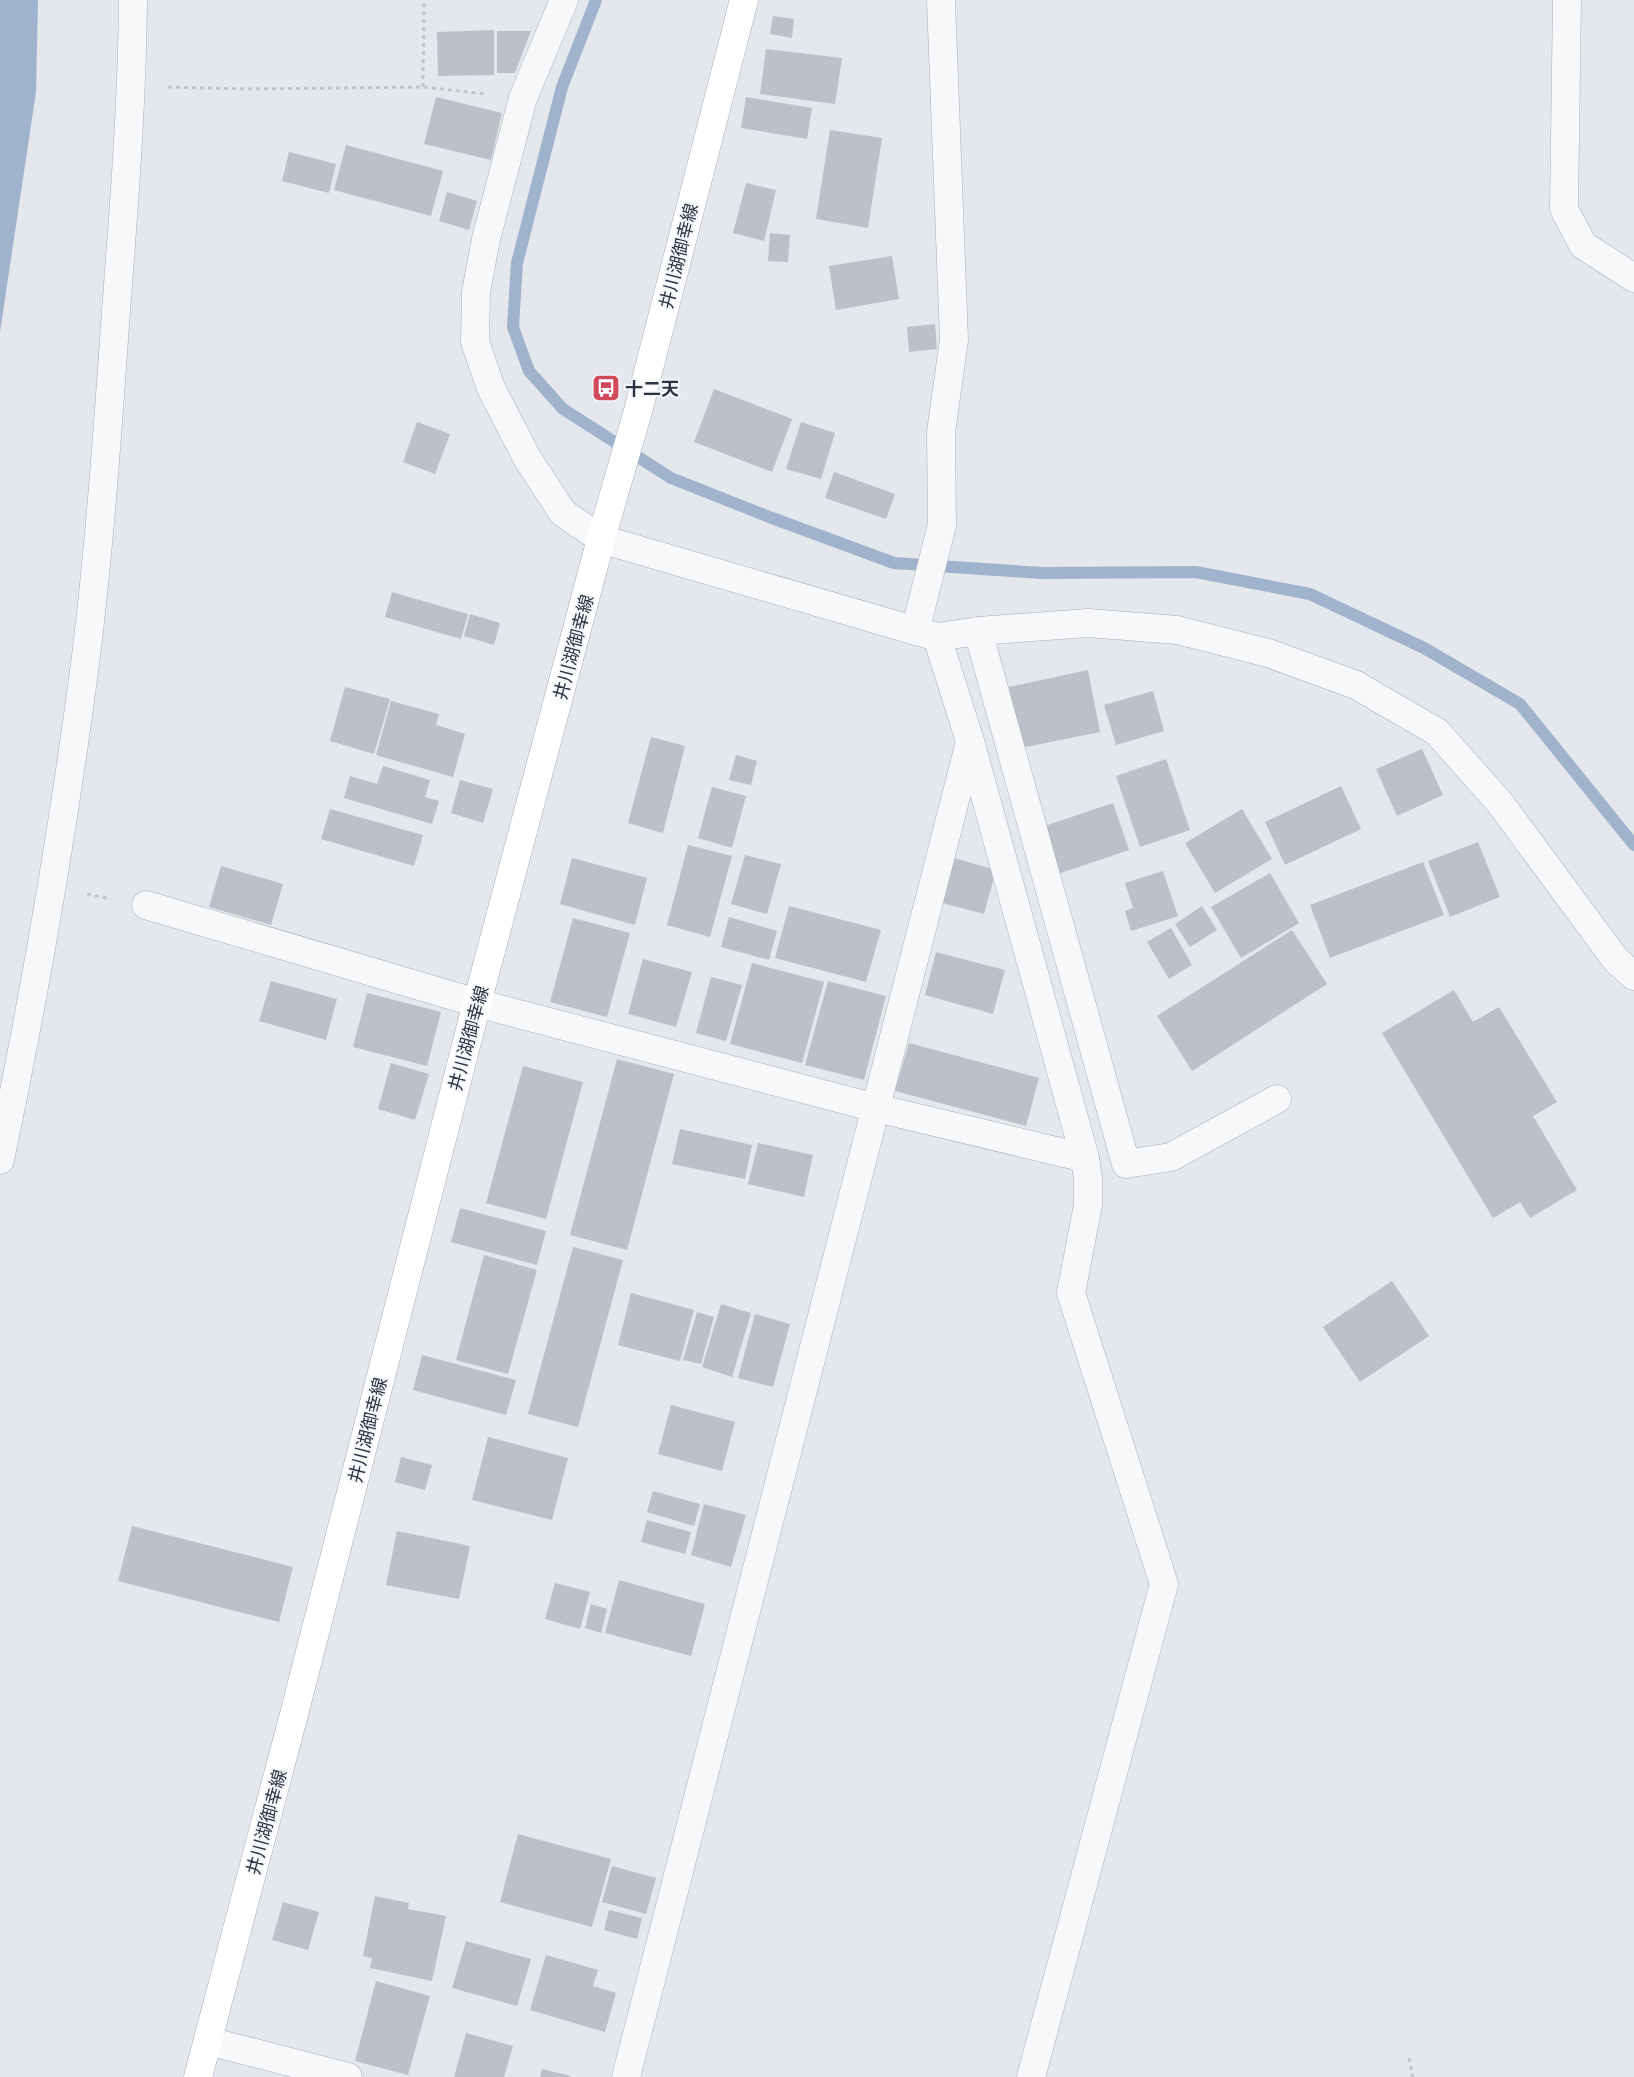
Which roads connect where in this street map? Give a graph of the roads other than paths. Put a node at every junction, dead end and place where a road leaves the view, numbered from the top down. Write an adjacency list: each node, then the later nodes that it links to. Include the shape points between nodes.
1 (133, 0): 16 (street, via 132,86 106,458 86,655 29,1024)
2 (564, 0): 7 (street, via 523,98 486,239 476,292 475,342 491,388 532,466 563,513)
3 (744, 0): 7 (main road, 井川湖御幸線, via 638,411)
4 (942, 0): 9 (street, via 954,340 941,432 942,524)
5 (1567, 0): 6 (street, via 1564,209 1583,245)
6 (1634, 278)
7 (601, 539): 9 (street); 13 (main road, 井川湖御幸線)
8 (978, 631): 9 (street); 12 (street, via 1088,623 1177,630 1268,653 1356,685 1438,732 1500,803 1616,960); 17 (street)
9 (926, 634): 10 (street)
10 (970, 741): 15 (street); 18 (street)
11 (146, 905): 13 (street)
12 (1634, 976)
13 (477, 1003): 15 (street); 19 (main road, 井川湖御幸線)
14 (1277, 1099): 17 (street, via 1171,1157)
15 (876, 1108): 18 (street); 22 (street)
16 (0, 1160)
17 (1126, 1164): 18 (street)
18 (1087, 1168): 23 (street, via 1088,1205 1071,1293 1164,1584)
19 (208, 2041): 20 (main road, 井川湖御幸線); 21 (street)
20 (198, 2077)
21 (348, 2077)
22 (626, 2077)
23 (1031, 2077)

